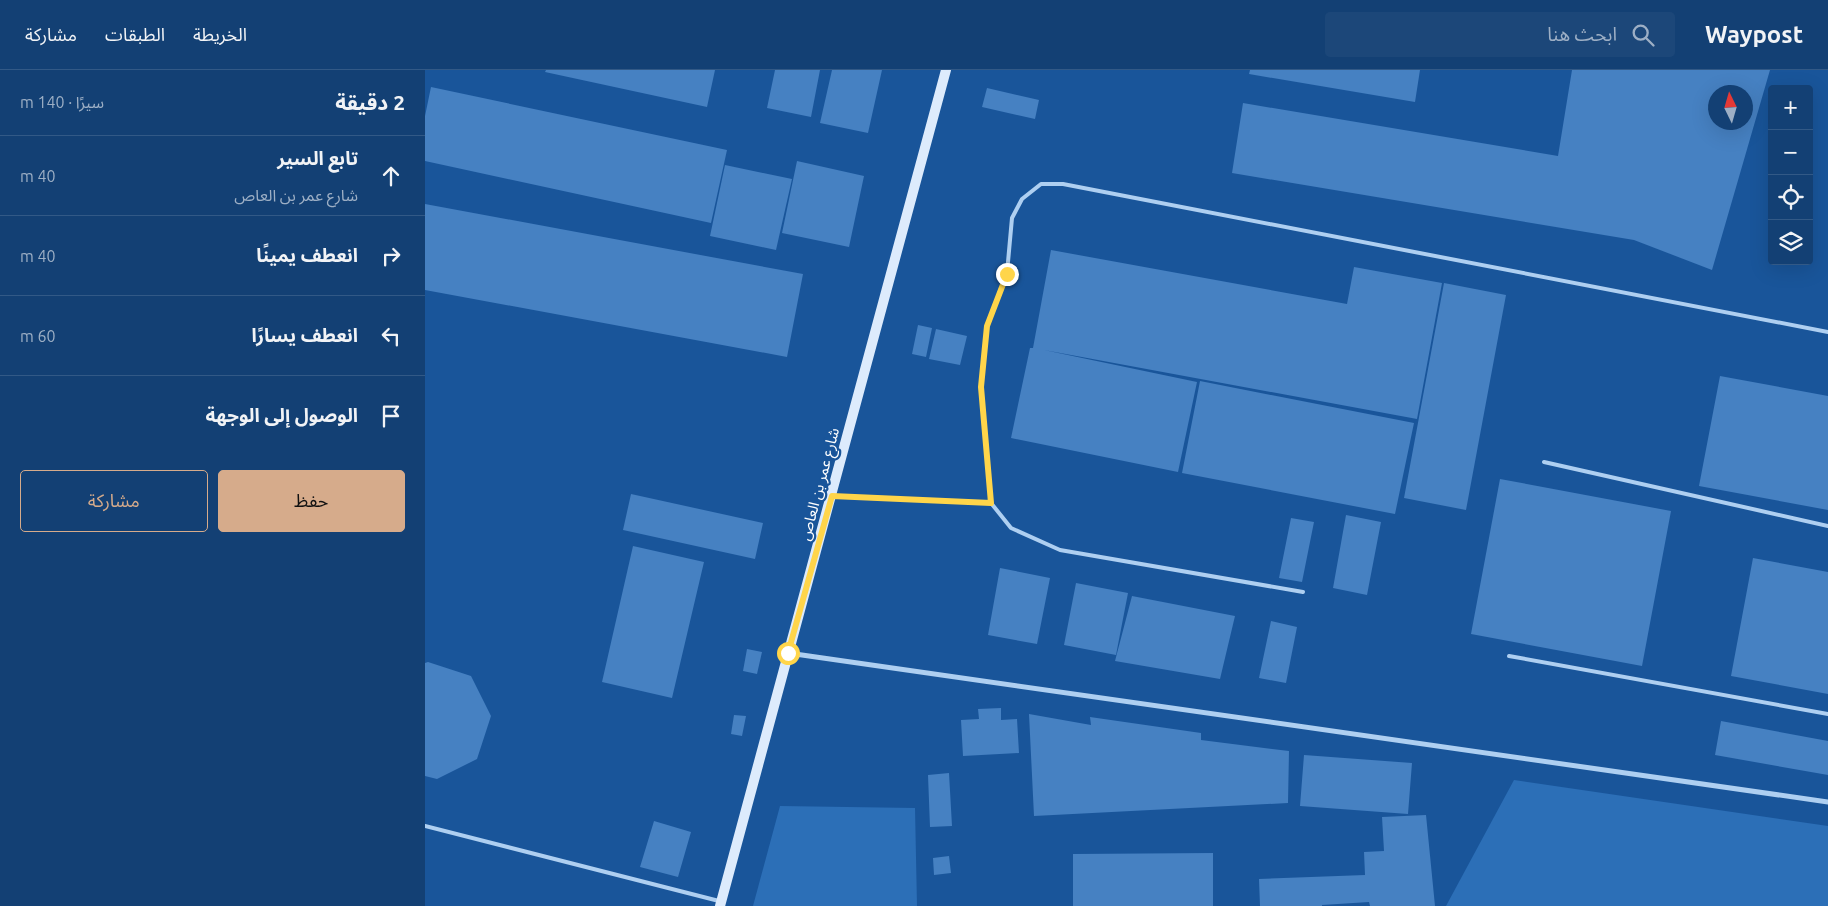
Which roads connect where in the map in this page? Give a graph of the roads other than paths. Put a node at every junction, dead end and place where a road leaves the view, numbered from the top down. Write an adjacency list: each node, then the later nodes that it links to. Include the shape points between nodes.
1 (946, 70): 4 (street, شارع عمر بن العاص)
2 (1828, 332): 5 (lane, via 1063,184 1041,184 1022,198 1012,218 1007,274 987,326 981,387)
3 (1544, 462): 6 (lane)
4 (832, 496): 5 (lane); 8 (street, شارع عمر بن العاص)
5 (991, 503): 7 (lane, via 1011,528 1060,550)
6 (1828, 526)
7 (1303, 592)
8 (788, 653): 11 (street); 13 (street, شارع عمر بن العاص)
9 (1509, 656): 10 (lane)
10 (1828, 714)
11 (1828, 802)
12 (425, 826): 13 (lane)
13 (721, 904)

